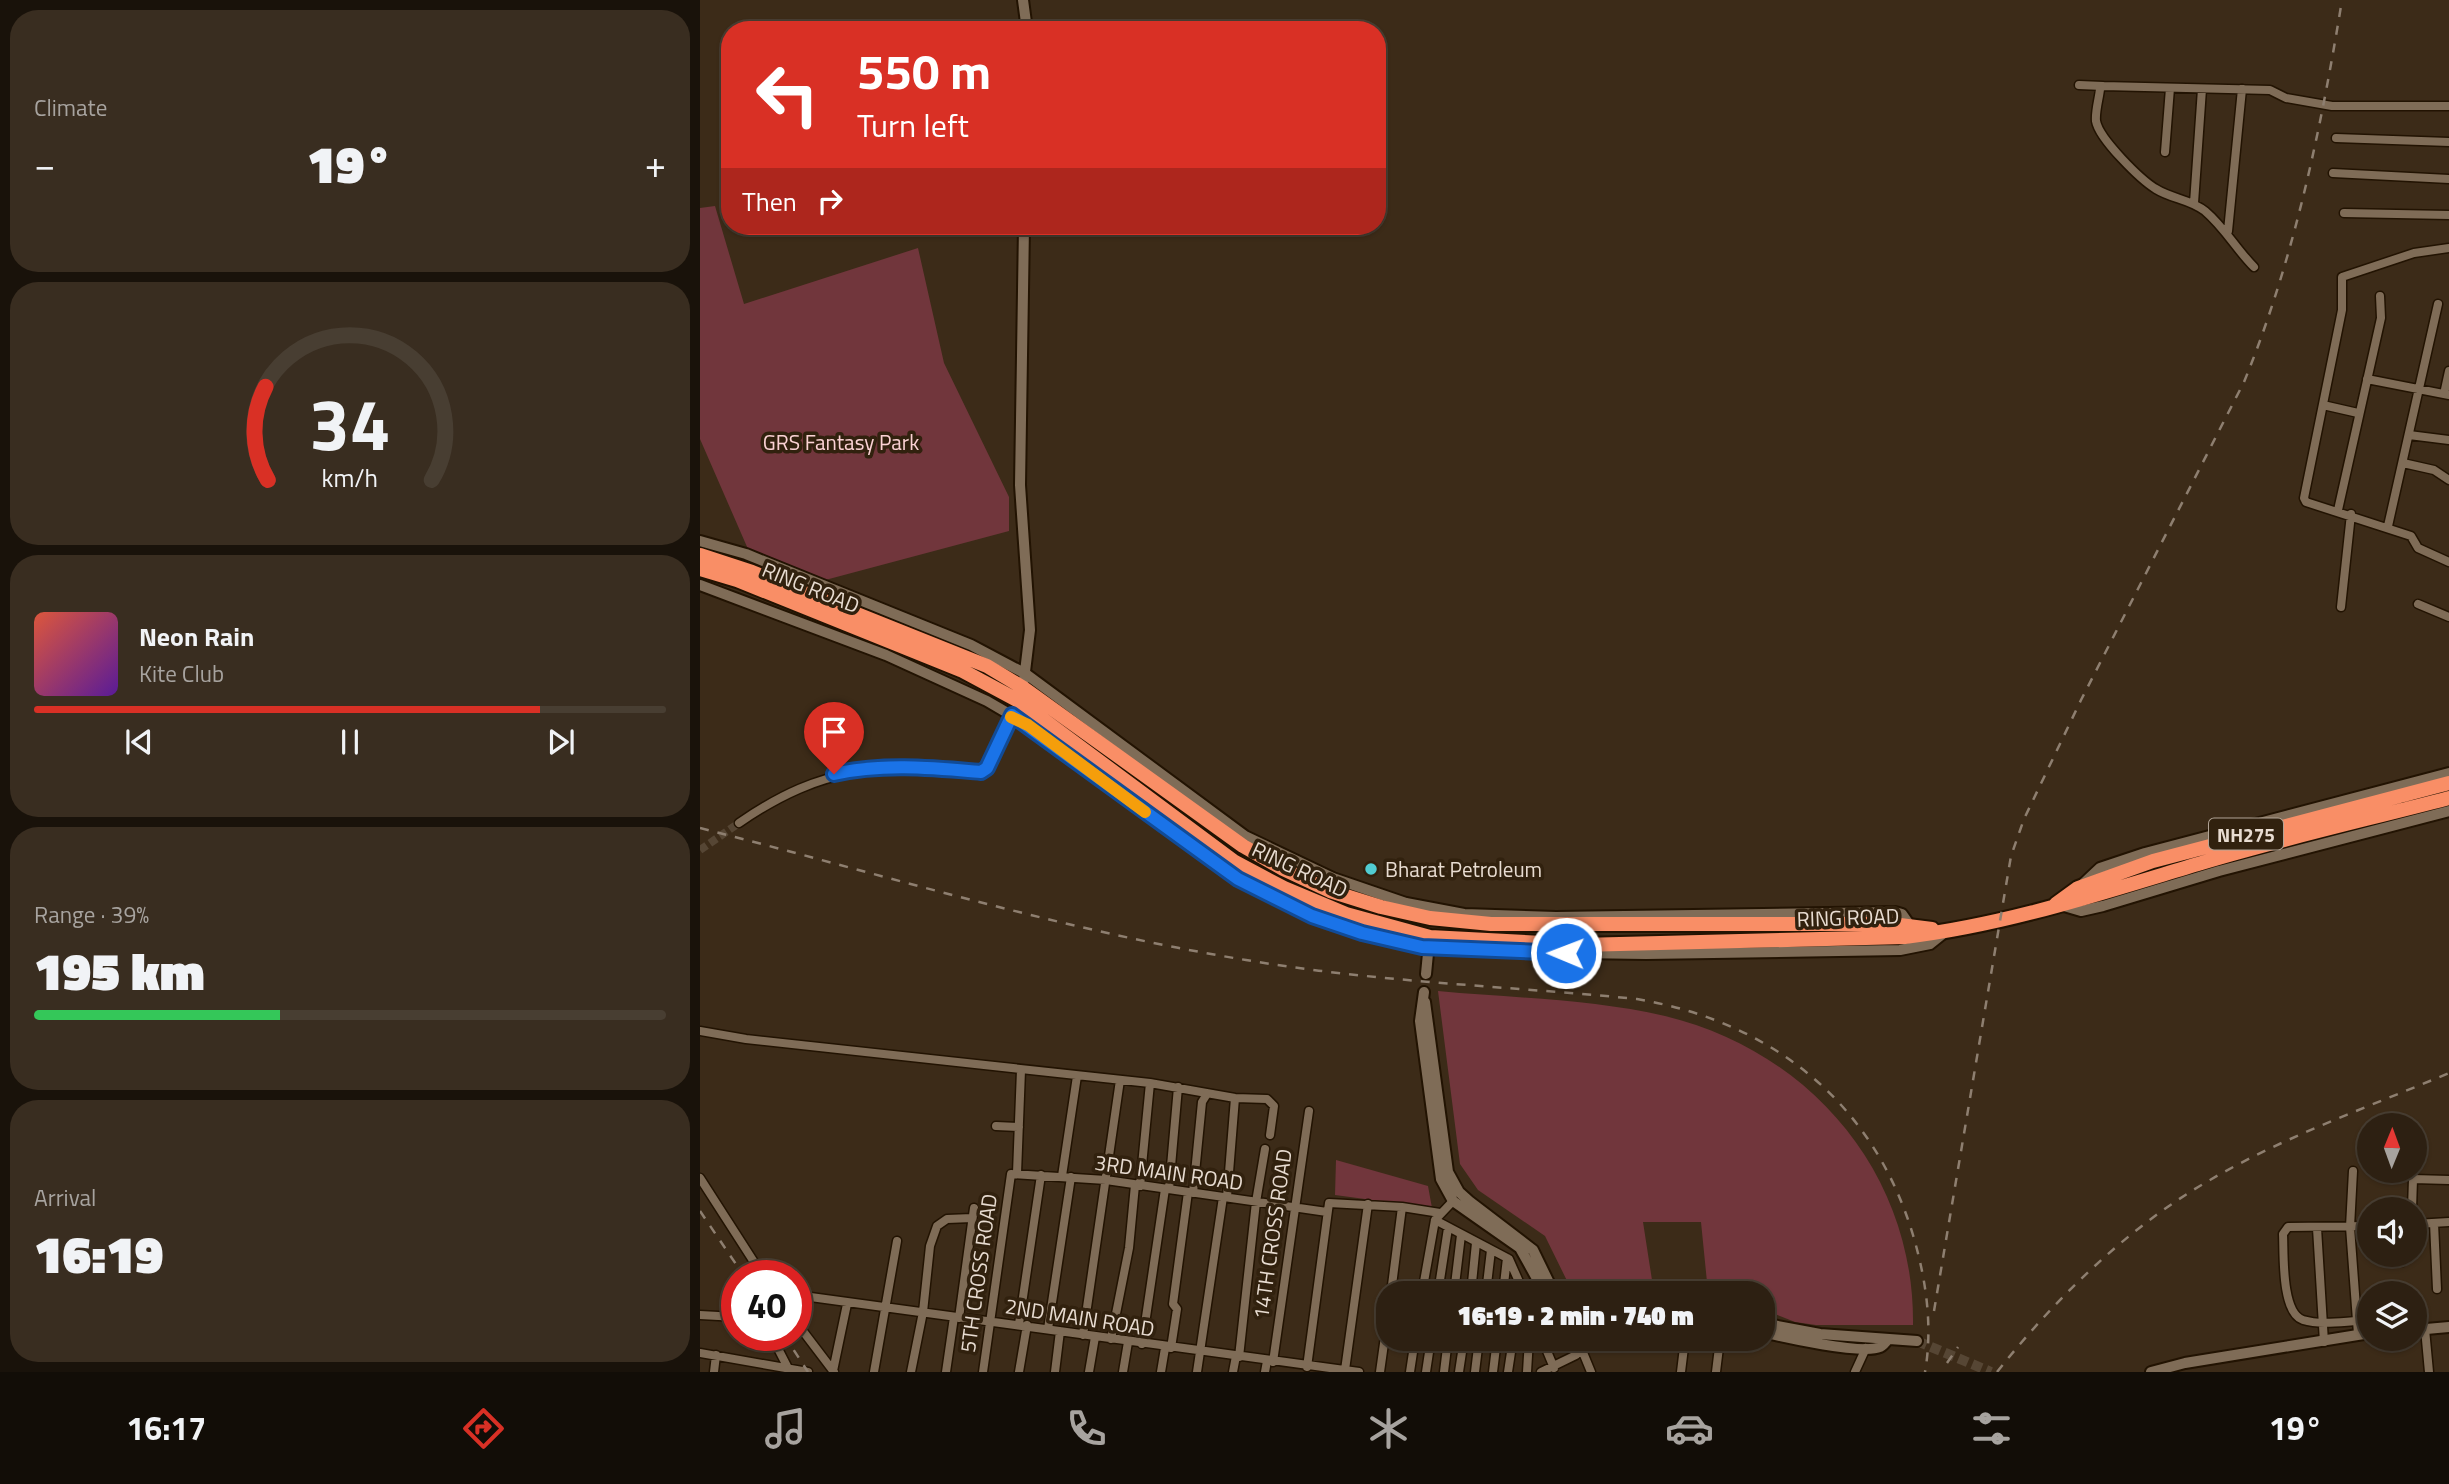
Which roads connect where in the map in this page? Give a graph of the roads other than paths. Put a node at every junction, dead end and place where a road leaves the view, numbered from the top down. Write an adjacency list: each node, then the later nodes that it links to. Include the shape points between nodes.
1 (1023, 0): 2 (street)
2 (1026, 21)
3 (2079, 85): 4 (street)
4 (2103, 86): 5 (street); 14 (street, via 2096,117 2105,138 2156,189)
5 (2170, 88): 6 (street); 11 (street)
6 (2202, 89): 7 (street); 14 (street)
7 (2242, 89): 8 (street, via 2270,90 2286,98 2332,106); 17 (street)
8 (2449, 106)
9 (2336, 138): 10 (street)
10 (2449, 142)
11 (2165, 152)
12 (2333, 173): 13 (street)
13 (2449, 179)
14 (2194, 203): 17 (street)
15 (2344, 213): 16 (street)
16 (2449, 215)
17 (2228, 231): 20 (street)
18 (1024, 235): 44 (street, via 1020,485 1030,596)
19 (2449, 248): 27 (street, via 2414,253 2342,277 2342,310)
20 (2254, 267)
21 (2379, 296): 24 (street, via 2381,318)
22 (2438, 304): 25 (street)
23 (2449, 371): 26 (street)
24 (2367, 379): 25 (street); 28 (street)
25 (2418, 390): 26 (street); 29 (street)
26 (2446, 394)
27 (2323, 405): 28 (street); 33 (street, via 2304,498)
28 (2358, 413): 33 (street)
29 (2409, 435): 30 (street); 31 (street)
30 (2449, 440)
31 (2403, 463): 32 (street, via 2434,470); 35 (street)
32 (2449, 480)
33 (2338, 510): 34 (street)
34 (2351, 514): 35 (street); 42 (street)
35 (2388, 527): 38 (street, via 2415,538 2418,548)
36 (700, 541): 44 (street, via 746,554 971,645)
37 (700, 555): 44 (highway, RING ROAD / NH275, via 955,651)
38 (2449, 562)
39 (700, 569): 44 (highway, RING ROAD / NH275, via 963,671)
40 (700, 585): 45 (street, via 932,674)
41 (2418, 604): 43 (street)
42 (2341, 607)
43 (2449, 617)
44 (1022, 687): 45 (street); 53 (highway, RING ROAD / NH275, via 1243,846 1330,891 1381,907 1490,924 1909,925); 54 (highway, RING ROAD / NH275, via 1235,862 1346,914)
45 (1012, 715): 50 (street, via 981,772 909,767 849,771 811,783); 54 (street, via 1238,879 1312,916 1362,933)
46 (2449, 773): 51 (street, via 2145,853 2100,867)
47 (2449, 783): 51 (highway, RING ROAD / NH275, via 2238,836)
48 (2449, 798): 52 (highway, RING ROAD / NH275, via 2200,863)
49 (2449, 811): 52 (street, via 2092,909)
50 (739, 823)
51 (2078, 888): 52 (highway, RING ROAD / NH275)
52 (2058, 906): 53 (highway, RING ROAD / NH275)
53 (1952, 931): 54 (highway, RING ROAD / NH275, via 1905,937 1580,945)
54 (1429, 942): 55 (street)
55 (1426, 974)
56 (700, 1031): 57 (street)
57 (1021, 1070): 58 (street); 66 (street, 5TH CROSS ROAD)
58 (1077, 1076): 59 (street); 72 (street)
59 (1120, 1080): 60 (street); 75 (street)
60 (1150, 1083): 61 (street); 76 (street)
61 (1178, 1087): 62 (street); 77 (street)
62 (1207, 1094): 63 (street); 78 (street, via 1202,1102)
63 (1235, 1098): 67 (street, via 1272,1102); 79 (street)
64 (1308, 1111): 84 (street, 14TH CROSS ROAD)
65 (996, 1126): 66 (street)
66 (1019, 1128): 70 (street, 5TH CROSS ROAD)
67 (1270, 1135)
68 (1265, 1149): 82 (street)
69 (2353, 1171): 93 (street)
70 (1012, 1175): 71 (street, 3RD MAIN ROAD); 121 (street, 5TH CROSS ROAD)
71 (1041, 1175): 72 (street, 3RD MAIN ROAD); 124 (street)
72 (1067, 1177): 75 (street, 3RD MAIN ROAD); 127 (street)
73 (700, 1178): 102 (street)
74 (2449, 1180): 80 (street, via 2413,1179)
75 (1106, 1181): 76 (street, 3RD MAIN ROAD); 130 (street)
76 (1138, 1185): 77 (street, 3RD MAIN ROAD); 134 (street)
77 (1167, 1189): 78 (street, 3RD MAIN ROAD); 140 (street)
78 (1191, 1193): 79 (street, 3RD MAIN ROAD); 141 (street)
79 (1225, 1197): 82 (street, 3RD MAIN ROAD); 144 (street)
80 (2412, 1197)
81 (1453, 1201): 88 (street); 111 (street, via 1520,1248); 112 (street, via 1441,1179 1435,1153 1420,1021 1424,996 1448,1172 1469,1201 1533,1250)
82 (1256, 1202): 84 (street, 3RD MAIN ROAD); 162 (street)
83 (1368, 1204): 85 (street); 87 (street, via 1333,1202); 168 (street)
84 (1293, 1207): 87 (street, 3RD MAIN ROAD); 163 (street, 14TH CROSS ROAD)
85 (1402, 1207): 88 (street); 103 (street)
86 (974, 1208): 89 (street)
87 (1327, 1212): 166 (street)
88 (1437, 1217): 95 (street); 104 (street)
89 (972, 1218): 117 (street, via 941,1221 930,1246); 120 (street)
90 (2449, 1220): 92 (street)
91 (2427, 1223): 92 (street)
92 (2434, 1223): 113 (street)
93 (2350, 1227): 94 (street); 96 (street); 122 (street)
94 (2357, 1227)
95 (1448, 1228): 97 (street); 105 (street)
96 (2317, 1228): 123 (street); 123 (street, via 2285,1229 2286,1293 2300,1320)
97 (1461, 1235): 99 (street); 106 (street)
98 (897, 1241): 116 (street)
99 (1476, 1242): 100 (street); 107 (street)
100 (1491, 1250): 101 (street); 108 (street)
101 (1507, 1258): 109 (street); 110 (street)
102 (753, 1260)
103 (1393, 1281)
104 (1424, 1281)
105 (1440, 1281)
106 (1455, 1281)
107 (1472, 1281)
108 (1487, 1281)
109 (1504, 1281)
110 (1517, 1281)
111 (1538, 1281)
112 (1548, 1281)
113 (2437, 1289)
114 (812, 1299): 115 (street, 2ND MAIN ROAD)
115 (847, 1304): 116 (street, 2ND MAIN ROAD); 172 (street)
116 (887, 1308): 117 (street, 2ND MAIN ROAD); 173 (street)
117 (923, 1312): 120 (street, 2ND MAIN ROAD); 174 (street)
118 (700, 1315): 119 (street)
119 (721, 1316)
120 (956, 1318): 121 (street, 2ND MAIN ROAD); 175 (street)
121 (991, 1321): 124 (street, 2ND MAIN ROAD); 176 (street, 5TH CROSS ROAD)
122 (2357, 1321): 123 (street)
123 (2322, 1323): 138 (street)
124 (1023, 1325): 127 (street, 2ND MAIN ROAD); 177 (street)
125 (1775, 1325): 135 (street, via 1820,1334)
126 (2449, 1327): 128 (street)
127 (1048, 1329): 129 (street, 2ND MAIN ROAD)
128 (2427, 1329)
129 (1060, 1331): 130 (street, 2ND MAIN ROAD); 178 (street)
130 (1083, 1335): 133 (street, 2ND MAIN ROAD)
131 (1775, 1335): 142 (street)
132 (2357, 1335): 138 (street)
133 (1096, 1337): 134 (street, 2ND MAIN ROAD); 179 (street)
134 (1111, 1339): 137 (street, 2ND MAIN ROAD)
135 (1888, 1339): 136 (street); 142 (street, via 1880,1347)
136 (1917, 1340)
137 (1128, 1342): 140 (street, 2ND MAIN ROAD); 180 (street)
138 (2324, 1342): 200 (street)
139 (812, 1343): 172 (street)
140 (1142, 1345): 141 (street, 2ND MAIN ROAD)
141 (1168, 1348): 144 (street, 2ND MAIN ROAD); 181 (street)
142 (1866, 1348): 199 (street)
143 (779, 1351): 165 (street)
144 (1199, 1351): 162 (street, 2ND MAIN ROAD); 182 (street)
145 (1383, 1351): 186 (street)
146 (1413, 1351): 187 (street)
147 (1429, 1351): 188 (street)
148 (1447, 1351): 189 (street)
149 (1463, 1351): 190 (street)
150 (1478, 1351): 191 (street)
151 (1496, 1351): 192 (street)
152 (1511, 1351): 193 (street)
153 (1528, 1351): 194 (street)
154 (1547, 1351): 167 (street)
155 (1574, 1351): 167 (street)
156 (1586, 1351): 196 (street)
157 (1684, 1351): 197 (street)
158 (1719, 1351): 198 (street)
159 (2424, 1351): 201 (street)
160 (700, 1353): 161 (street)
161 (716, 1355): 164 (street); 169 (street)
162 (1237, 1357): 163 (street, 2ND MAIN ROAD); 183 (street)
163 (1270, 1361): 166 (street, 2ND MAIN ROAD); 184 (street, 14TH CROSS ROAD)
164 (752, 1362): 165 (street); 170 (street)
165 (788, 1368): 171 (street)
166 (1302, 1368): 168 (street, 2ND MAIN ROAD)
167 (1554, 1368): 195 (street)
168 (1340, 1371): 185 (street, 2ND MAIN ROAD)
169 (714, 1372)
170 (750, 1372)
171 (808, 1372)
172 (834, 1372)
173 (874, 1372)
174 (911, 1372)
175 (946, 1372)
176 (983, 1372)
177 (1019, 1372)
178 (1055, 1372)
179 (1089, 1372)
180 (1123, 1372)
181 (1161, 1372)
182 (1197, 1372)
183 (1233, 1372)
184 (1265, 1372)
185 (1359, 1372)
186 (1380, 1372)
187 (1410, 1372)
188 (1426, 1372)
189 (1444, 1372)
190 (1460, 1372)
191 (1475, 1372)
192 (1493, 1372)
193 (1508, 1372)
194 (1527, 1372)
195 (1541, 1372)
196 (1591, 1372)
197 (1681, 1372)
198 (1716, 1372)
199 (1854, 1372)
200 (2151, 1372)
201 (2429, 1372)

